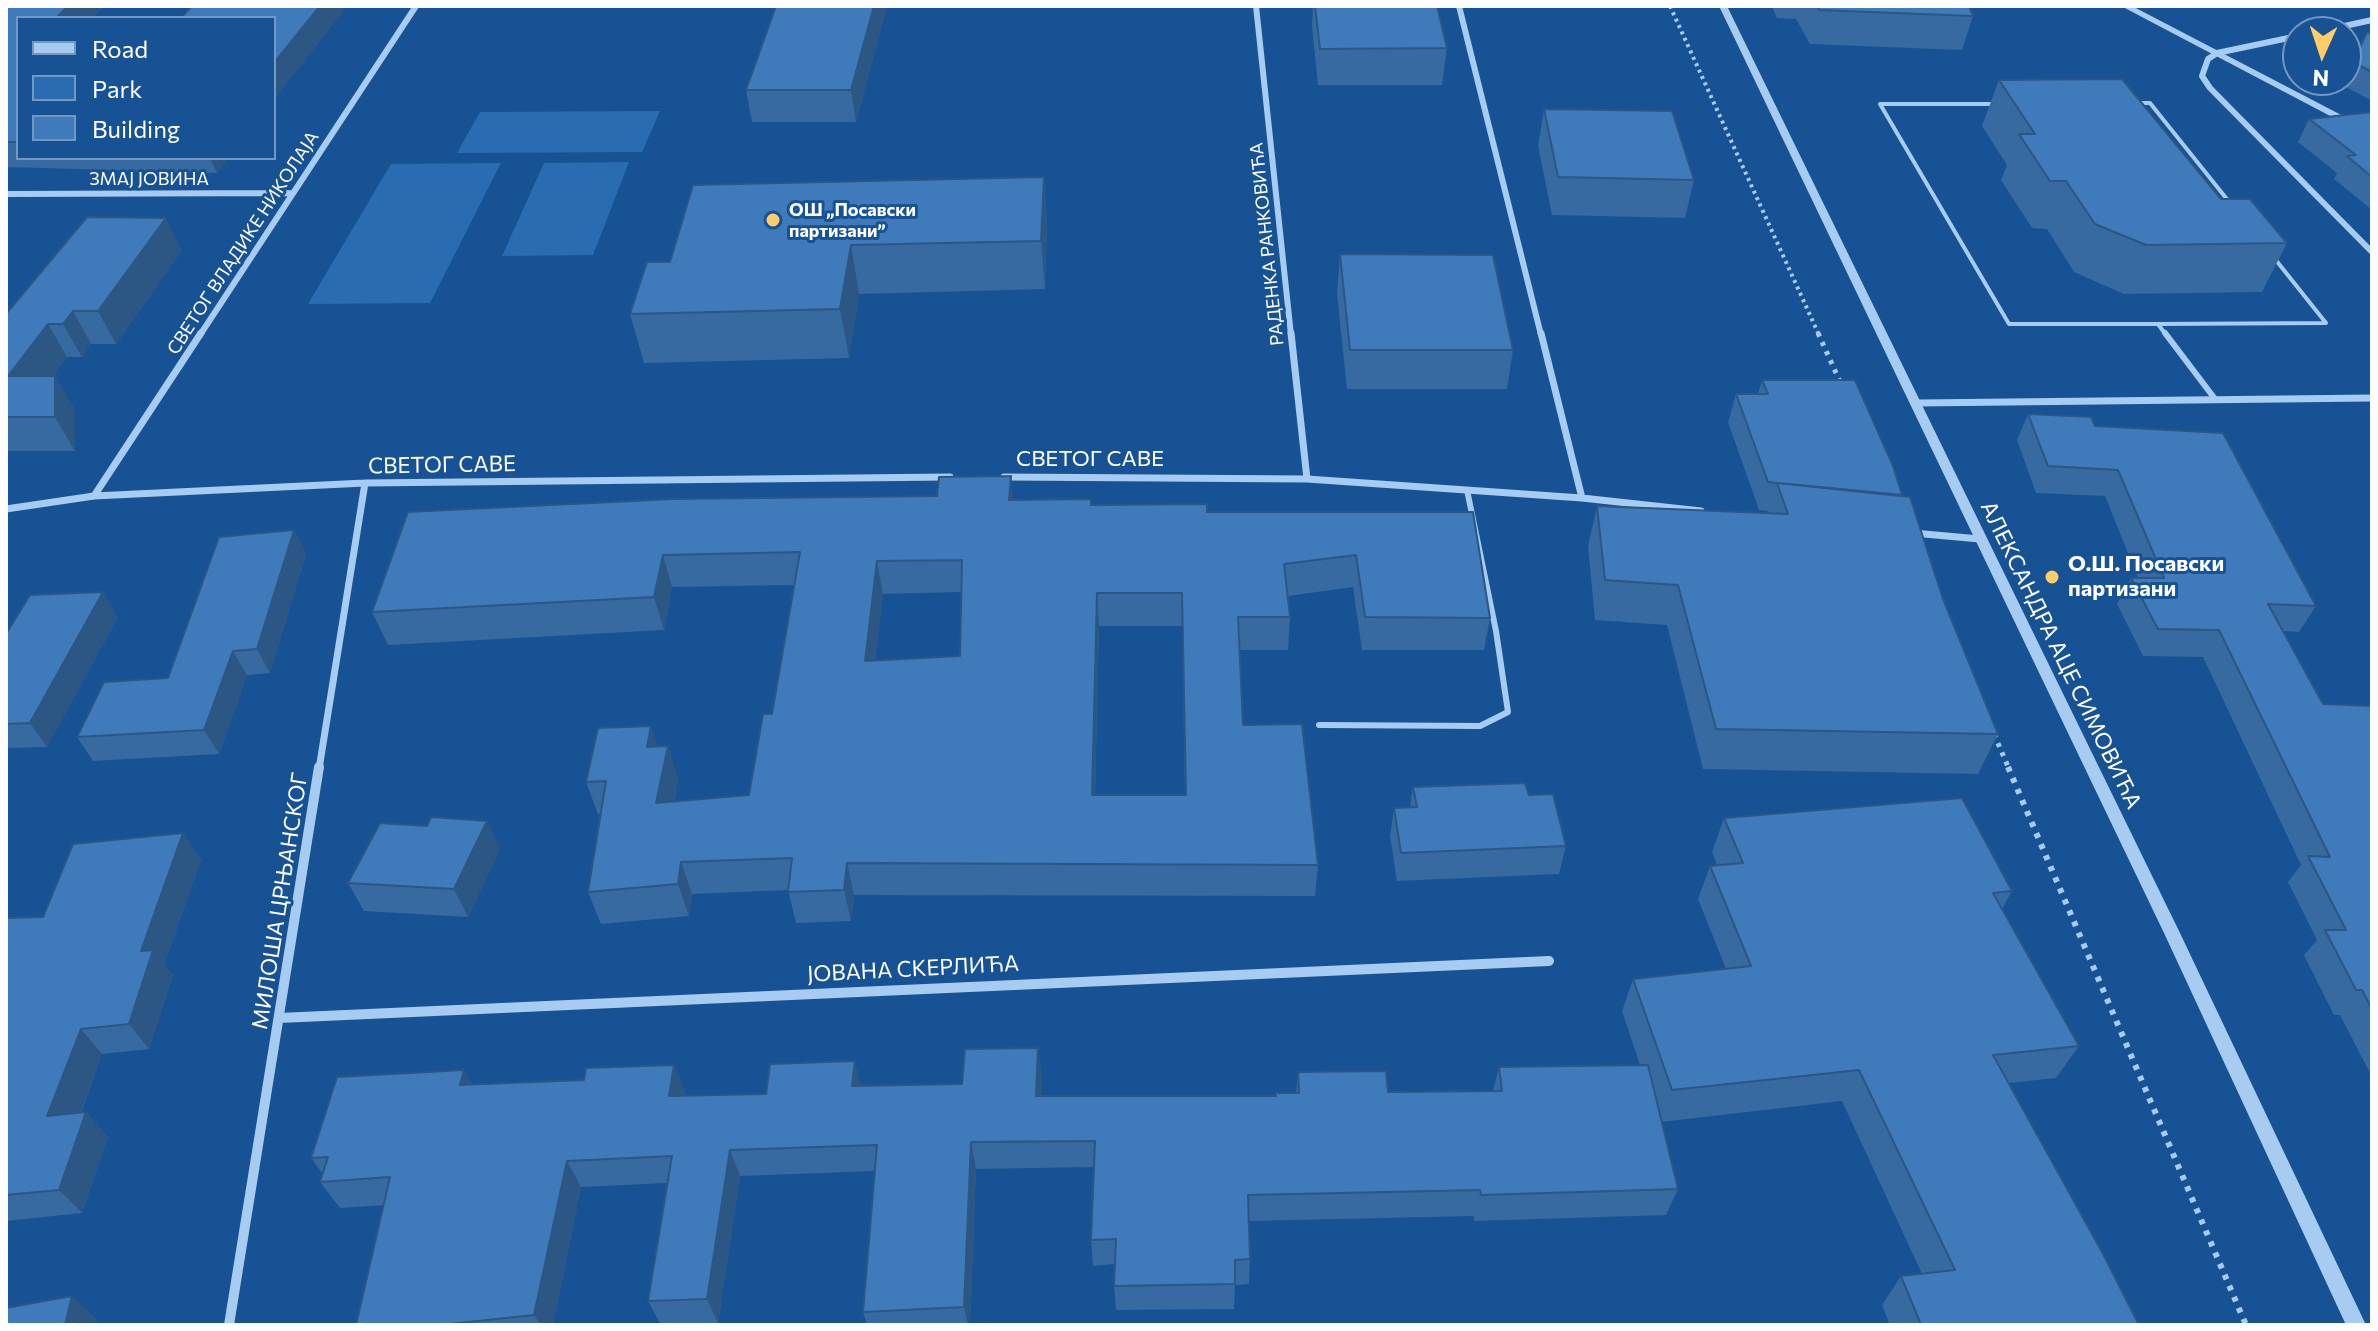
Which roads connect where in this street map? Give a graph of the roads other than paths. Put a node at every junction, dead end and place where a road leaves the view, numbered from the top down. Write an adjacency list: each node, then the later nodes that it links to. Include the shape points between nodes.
1 (416, 6): 11 (street, СВЕТОГ ВЛАДИКЕ НИКОЛАЈА)
2 (1256, 6): 22 (street, РАДЕНКА РАНКОВИЋА)
3 (1459, 6): 26 (street)
4 (1723, 6): 19 (street, АЛЕКСАНДРА АЦЕ СИМОВИЋА)
5 (2125, 6): 7 (street)
6 (2282, 39): 7 (street)
7 (2217, 53): 10 (street); 15 (street, via 2203,67 2210,88)
8 (2134, 103): 13 (lane, via 2150,103)
9 (2007, 104): 16 (lane, via 1880,104 2009,324)
10 (2372, 135)
11 (292, 193): 12 (street, ЗМАЈ ЈОВИНА); 25 (street, СВЕТОГ ВЛАДИКЕ НИКОЛАЈА)
12 (6, 194)
13 (2238, 213)
14 (2267, 250): 16 (lane, via 2326,323)
15 (2372, 252)
16 (2158, 324): 18 (lane)
17 (2372, 398): 18 (street)
18 (2215, 399): 19 (street)
19 (1918, 403): 30 (street, АЛЕКСАНДРА АЦЕ СИМОВИЋА)
20 (954, 477): 23 (street, СВЕТОГ САВЕ)
21 (1001, 477): 22 (street, СВЕТОГ САВЕ)
22 (1307, 479): 24 (street, СВЕТОГ САВЕ)
23 (365, 483): 25 (street, СВЕТОГ САВЕ); 33 (street, МИЛОША ЦРЊАНСКОГ)
24 (1467, 490): 26 (street, СВЕТОГ САВЕ); 31 (lane, via 1508,712 1480,726)
25 (94, 496): 27 (street, СВЕТОГ САВЕ)
26 (1582, 498): 28 (street, СВЕТОГ САВЕ)
27 (6, 509)
28 (1706, 511)
29 (1907, 532): 30 (street)
30 (1980, 539): 35 (street, АЛЕКСАНДРА АЦЕ СИМОВИЋА)
31 (1319, 725)
32 (1549, 961): 33 (street, ЈОВАНА СКЕРЛИЋА)
33 (279, 1018): 34 (street, МИЛОША ЦРЊАНСКОГ)
34 (229, 1325)
35 (2356, 1325)

